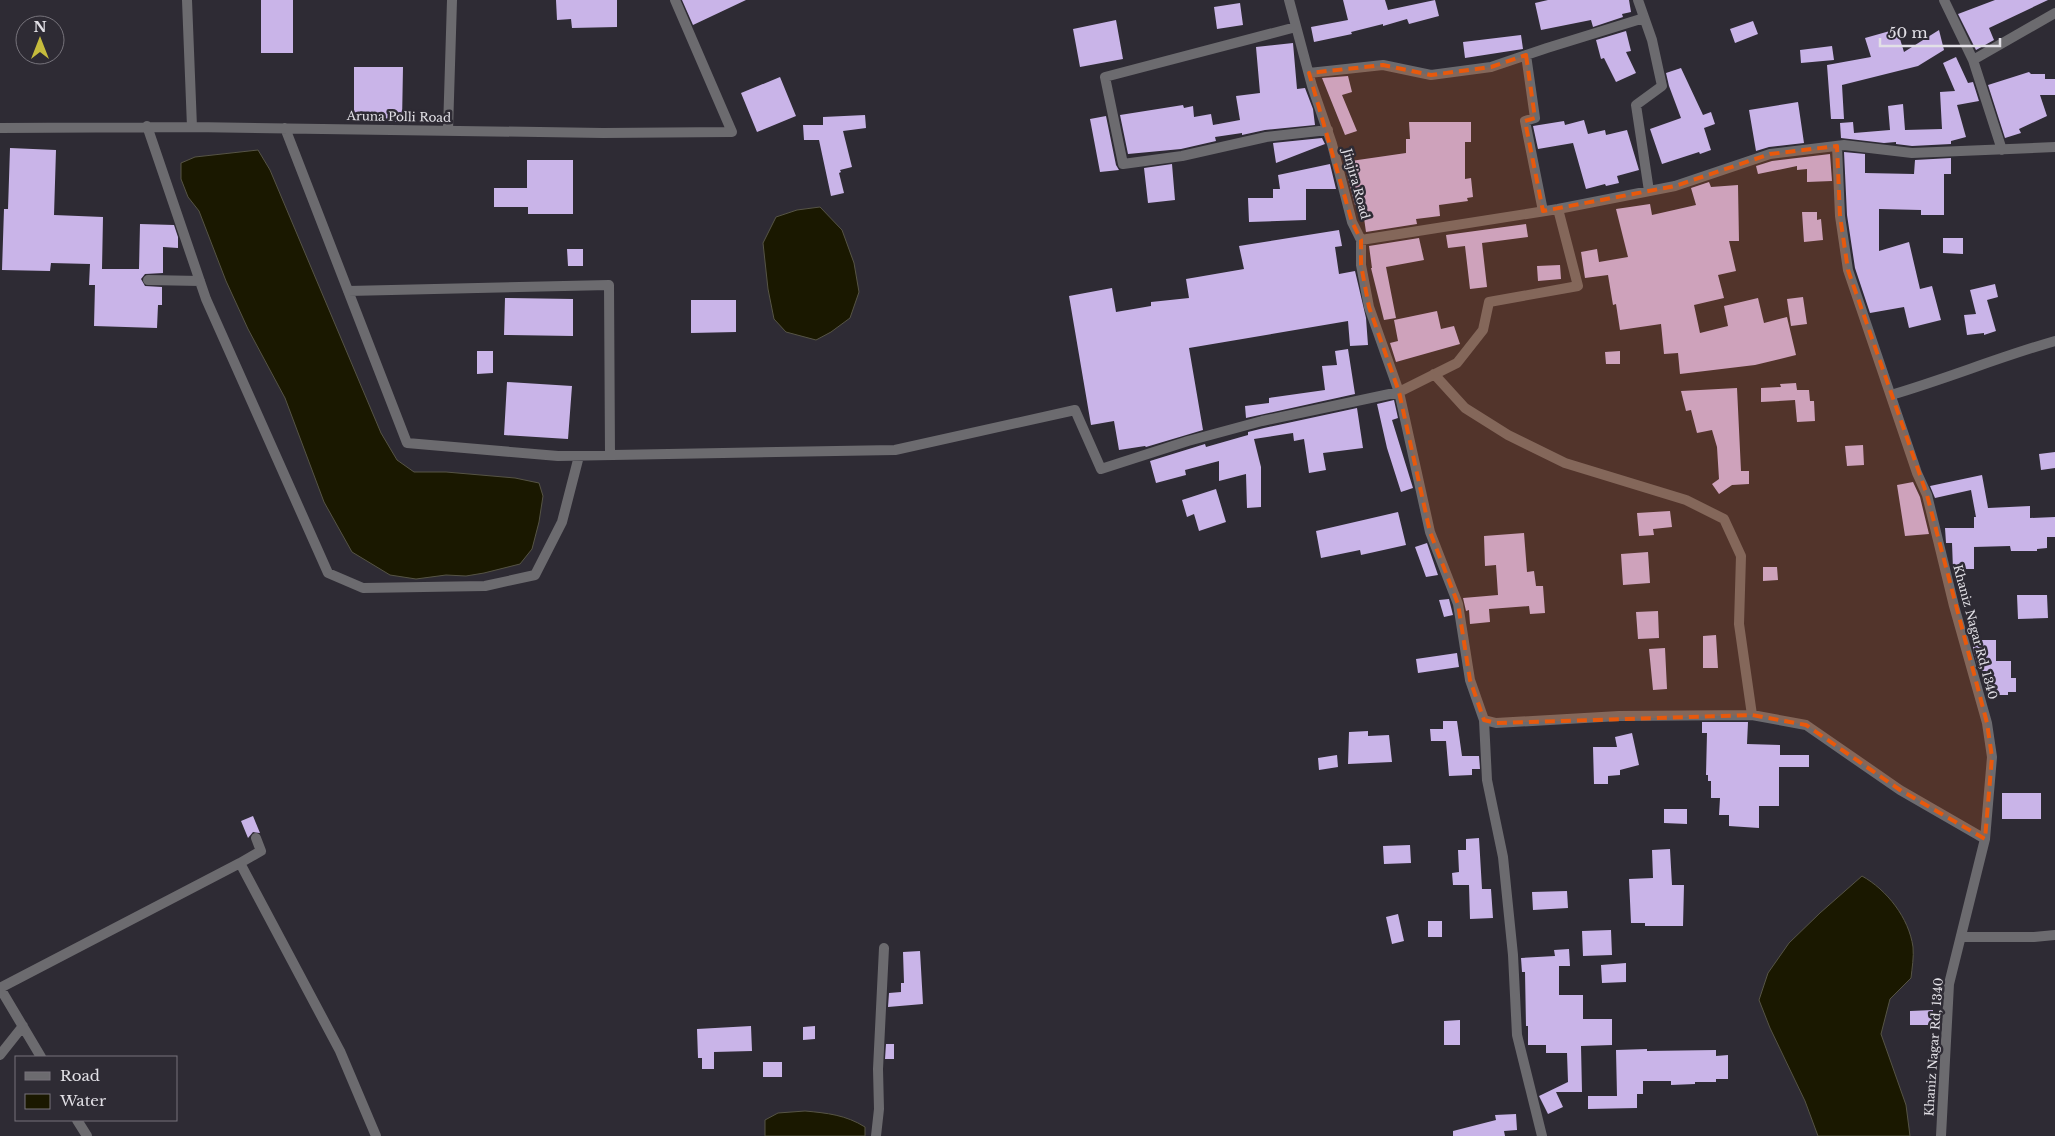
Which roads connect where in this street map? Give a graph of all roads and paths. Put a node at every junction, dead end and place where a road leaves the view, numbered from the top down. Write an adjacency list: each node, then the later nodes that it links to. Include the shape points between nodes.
1 (187, 0): 14 (street)
2 (452, 0): 17 (street)
3 (675, 0): 17 (street, Aruna Polli Road, via 732,132)
4 (1289, 0): 9 (street, Jinjira Road)
5 (1638, 0): 8 (street)
6 (1944, 0): 11 (street)
7 (2055, 14): 11 (street)
8 (1644, 18): 10 (street); 22 (street, via 1662,86 1636,105)
9 (1296, 27): 12 (street, Jinjira Road); 18 (street, via 1105,77 1123,164 1182,156 1266,137)
10 (1526, 55): 12 (street, via 1491,67 1431,75 1383,65); 24 (street, via 1536,118 1526,122)
11 (1973, 60): 21 (street)
12 (1309, 73): 18 (street, Jinjira Road)
13 (147, 126): 14 (street, Aruna Polli Road); 15 (street, Aruna Polli Road); 27 (street)
14 (192, 126): 16 (street, Aruna Polli Road)
15 (0, 128)
16 (285, 128): 17 (street, Aruna Polli Road); 28 (street)
17 (448, 130)
18 (1328, 130): 25 (street, Jinjira Road, via 1352,222)
19 (1837, 146): 21 (street, via 1912,153); 22 (street, via 1770,154 1674,186); 32 (street, Khaniz Nagar Rd, 1340, via 1840,216 1848,270)
20 (2055, 147): 21 (street)
21 (2002, 150)
22 (1649, 191): 23 (street)
23 (1558, 209): 24 (street); 30 (street, via 1578,286 1489,302 1483,330 1457,363)
24 (1543, 211): 25 (street)
25 (1362, 240): 31 (street, via 1361,265 1370,307)
26 (148, 280): 27 (street)
27 (200, 282): 34 (street, via 328,573 363,588 485,586 535,575 562,522)
28 (348, 291): 33 (street, via 609,285); 34 (street, via 407,443)
29 (2055, 341): 32 (street)
30 (1434, 374): 31 (street); 35 (street, via 1465,408 1508,435 1565,463 1686,500 1724,519 1741,556 1739,624)
31 (1398, 392): 33 (street, via 1262,421 1101,469 1075,410 895,450); 36 (street, via 1430,532 1458,604 1470,680)
32 (1890, 395): 38 (street, Khaniz Nagar Rd, 1340, via 1927,495 1954,606 1988,722 1992,756)
33 (610, 455): 34 (street)
34 (579, 456)
35 (1752, 715): 36 (street, via 1619,716 1496,723); 38 (street, via 1806,725 1900,790)
36 (1484, 720): 51 (street, via 1487,780 1503,857 1517,1035)
37 (256, 838): 39 (street, via 262,851)
38 (1986, 839): 41 (street, Khaniz Nagar Rd, 1340)
39 (240, 863): 43 (street); 49 (street, via 340,1051)
40 (2055, 935): 41 (street)
41 (1961, 938): 52 (street, Khaniz Nagar Rd, 1340, via 1949,984)
42 (884, 948): 50 (street)
43 (0, 988): 44 (street)
44 (23, 1026): 45 (street); 46 (street)
45 (0, 1055)
46 (40, 1056)
47 (78, 1121): 48 (street)
48 (87, 1136)
49 (376, 1136)
50 (876, 1136)
51 (1542, 1136)
52 (1940, 1136)

